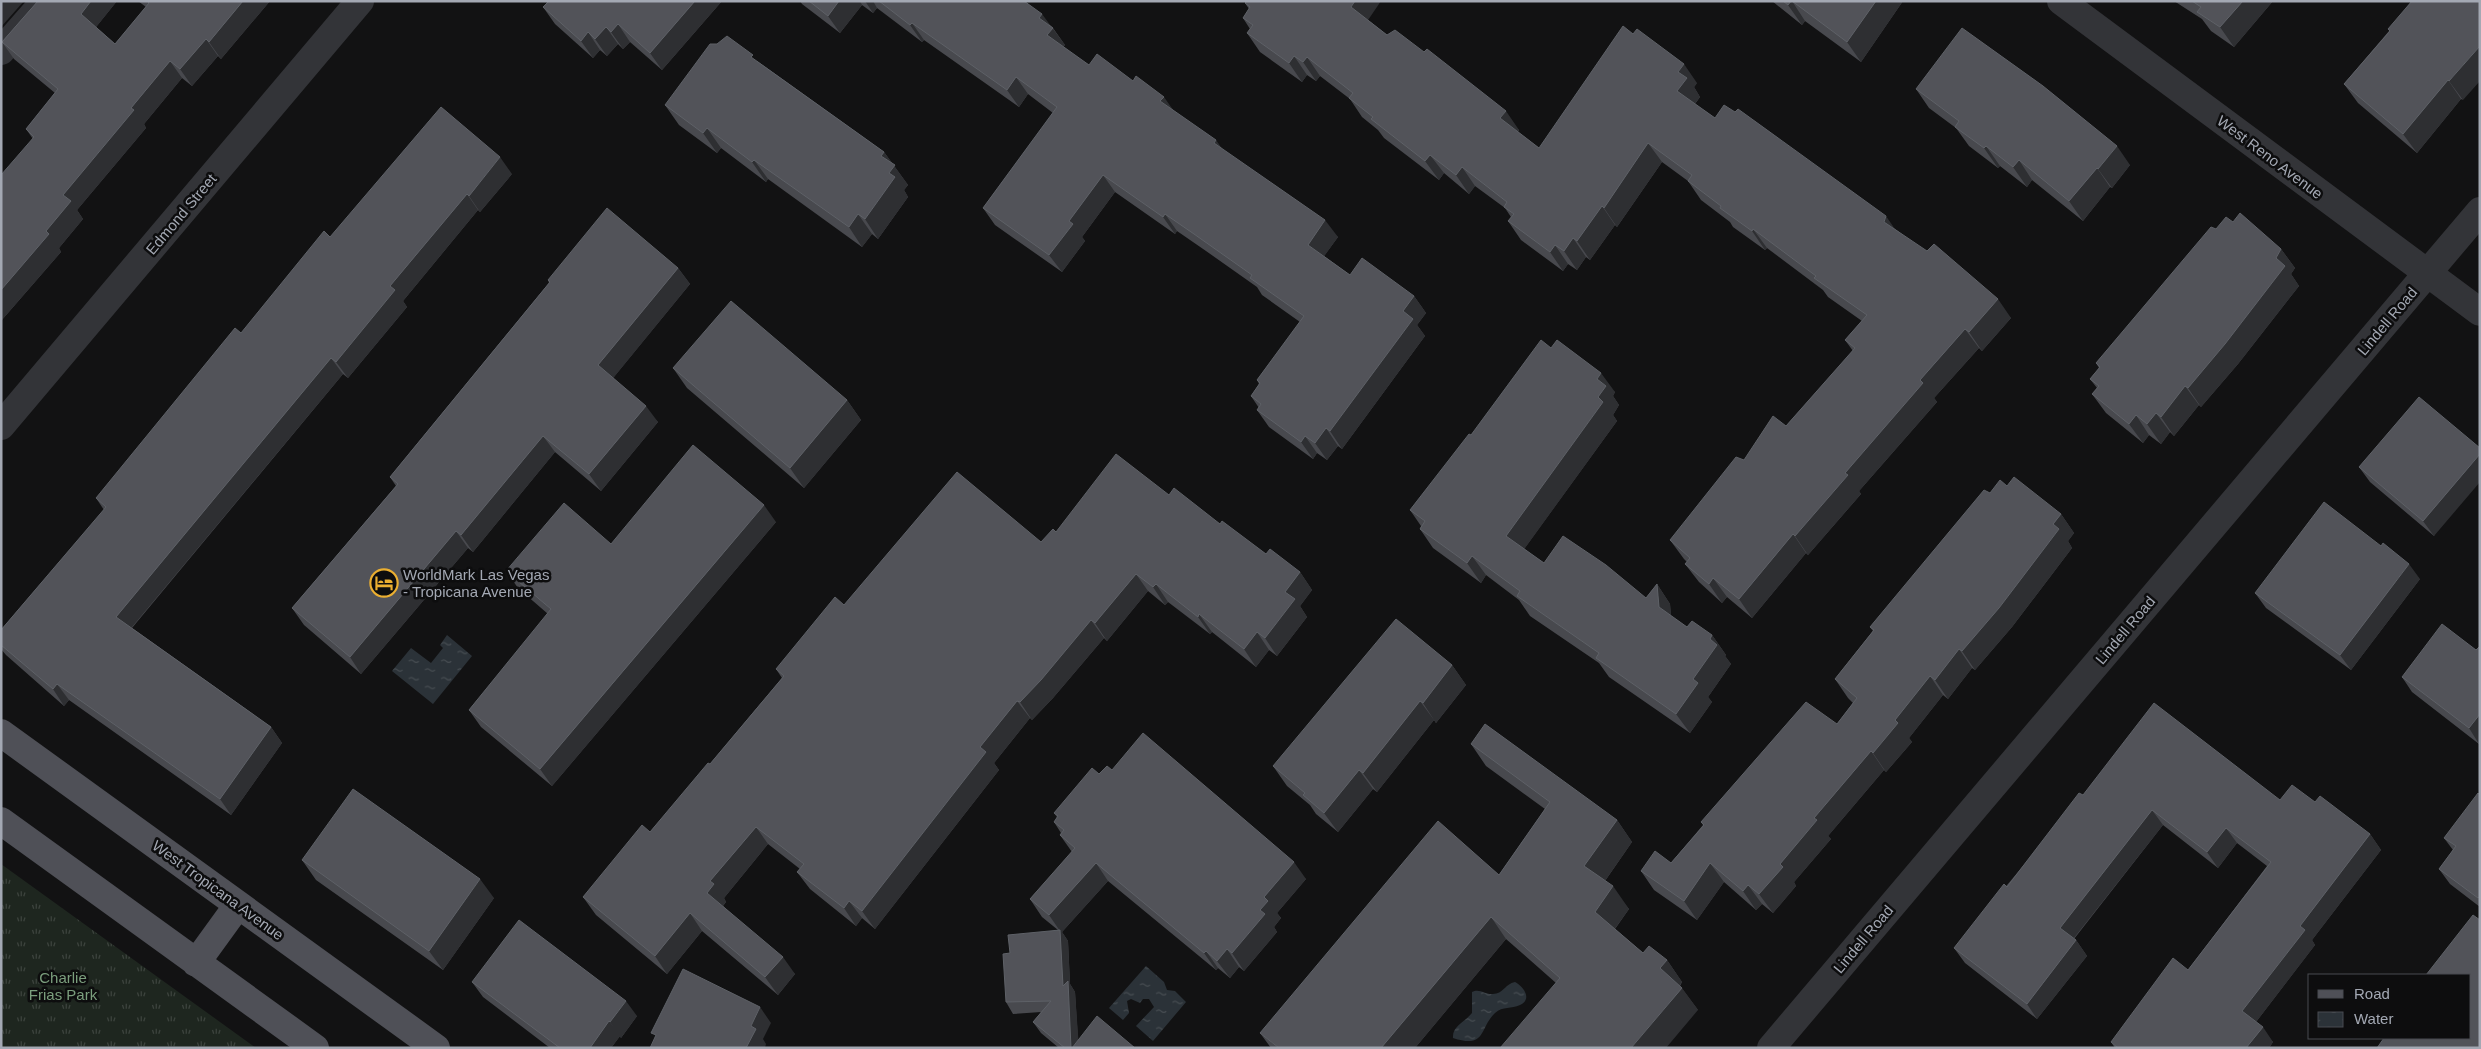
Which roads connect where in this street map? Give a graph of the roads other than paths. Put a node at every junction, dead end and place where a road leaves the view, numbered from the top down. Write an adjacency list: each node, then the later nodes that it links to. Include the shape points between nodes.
1 (45, 1): 4 (street)
2 (360, 1): 8 (street, Edmond Street)
3 (2062, 1): 6 (street, West Reno Avenue)
4 (1, 52)
5 (2480, 211): 6 (street, Lindell Road)
6 (2427, 273): 7 (street, West Reno Avenue); 15 (street, Lindell Road)
7 (2480, 312)
8 (1, 426)
9 (1, 733): 11 (main road, West Tropicana Avenue)
10 (1, 821): 12 (main road)
11 (238, 905): 12 (main road); 14 (main road, West Tropicana Avenue)
12 (196, 962): 13 (main road)
13 (315, 1048)
14 (436, 1048)
15 (1770, 1048)

